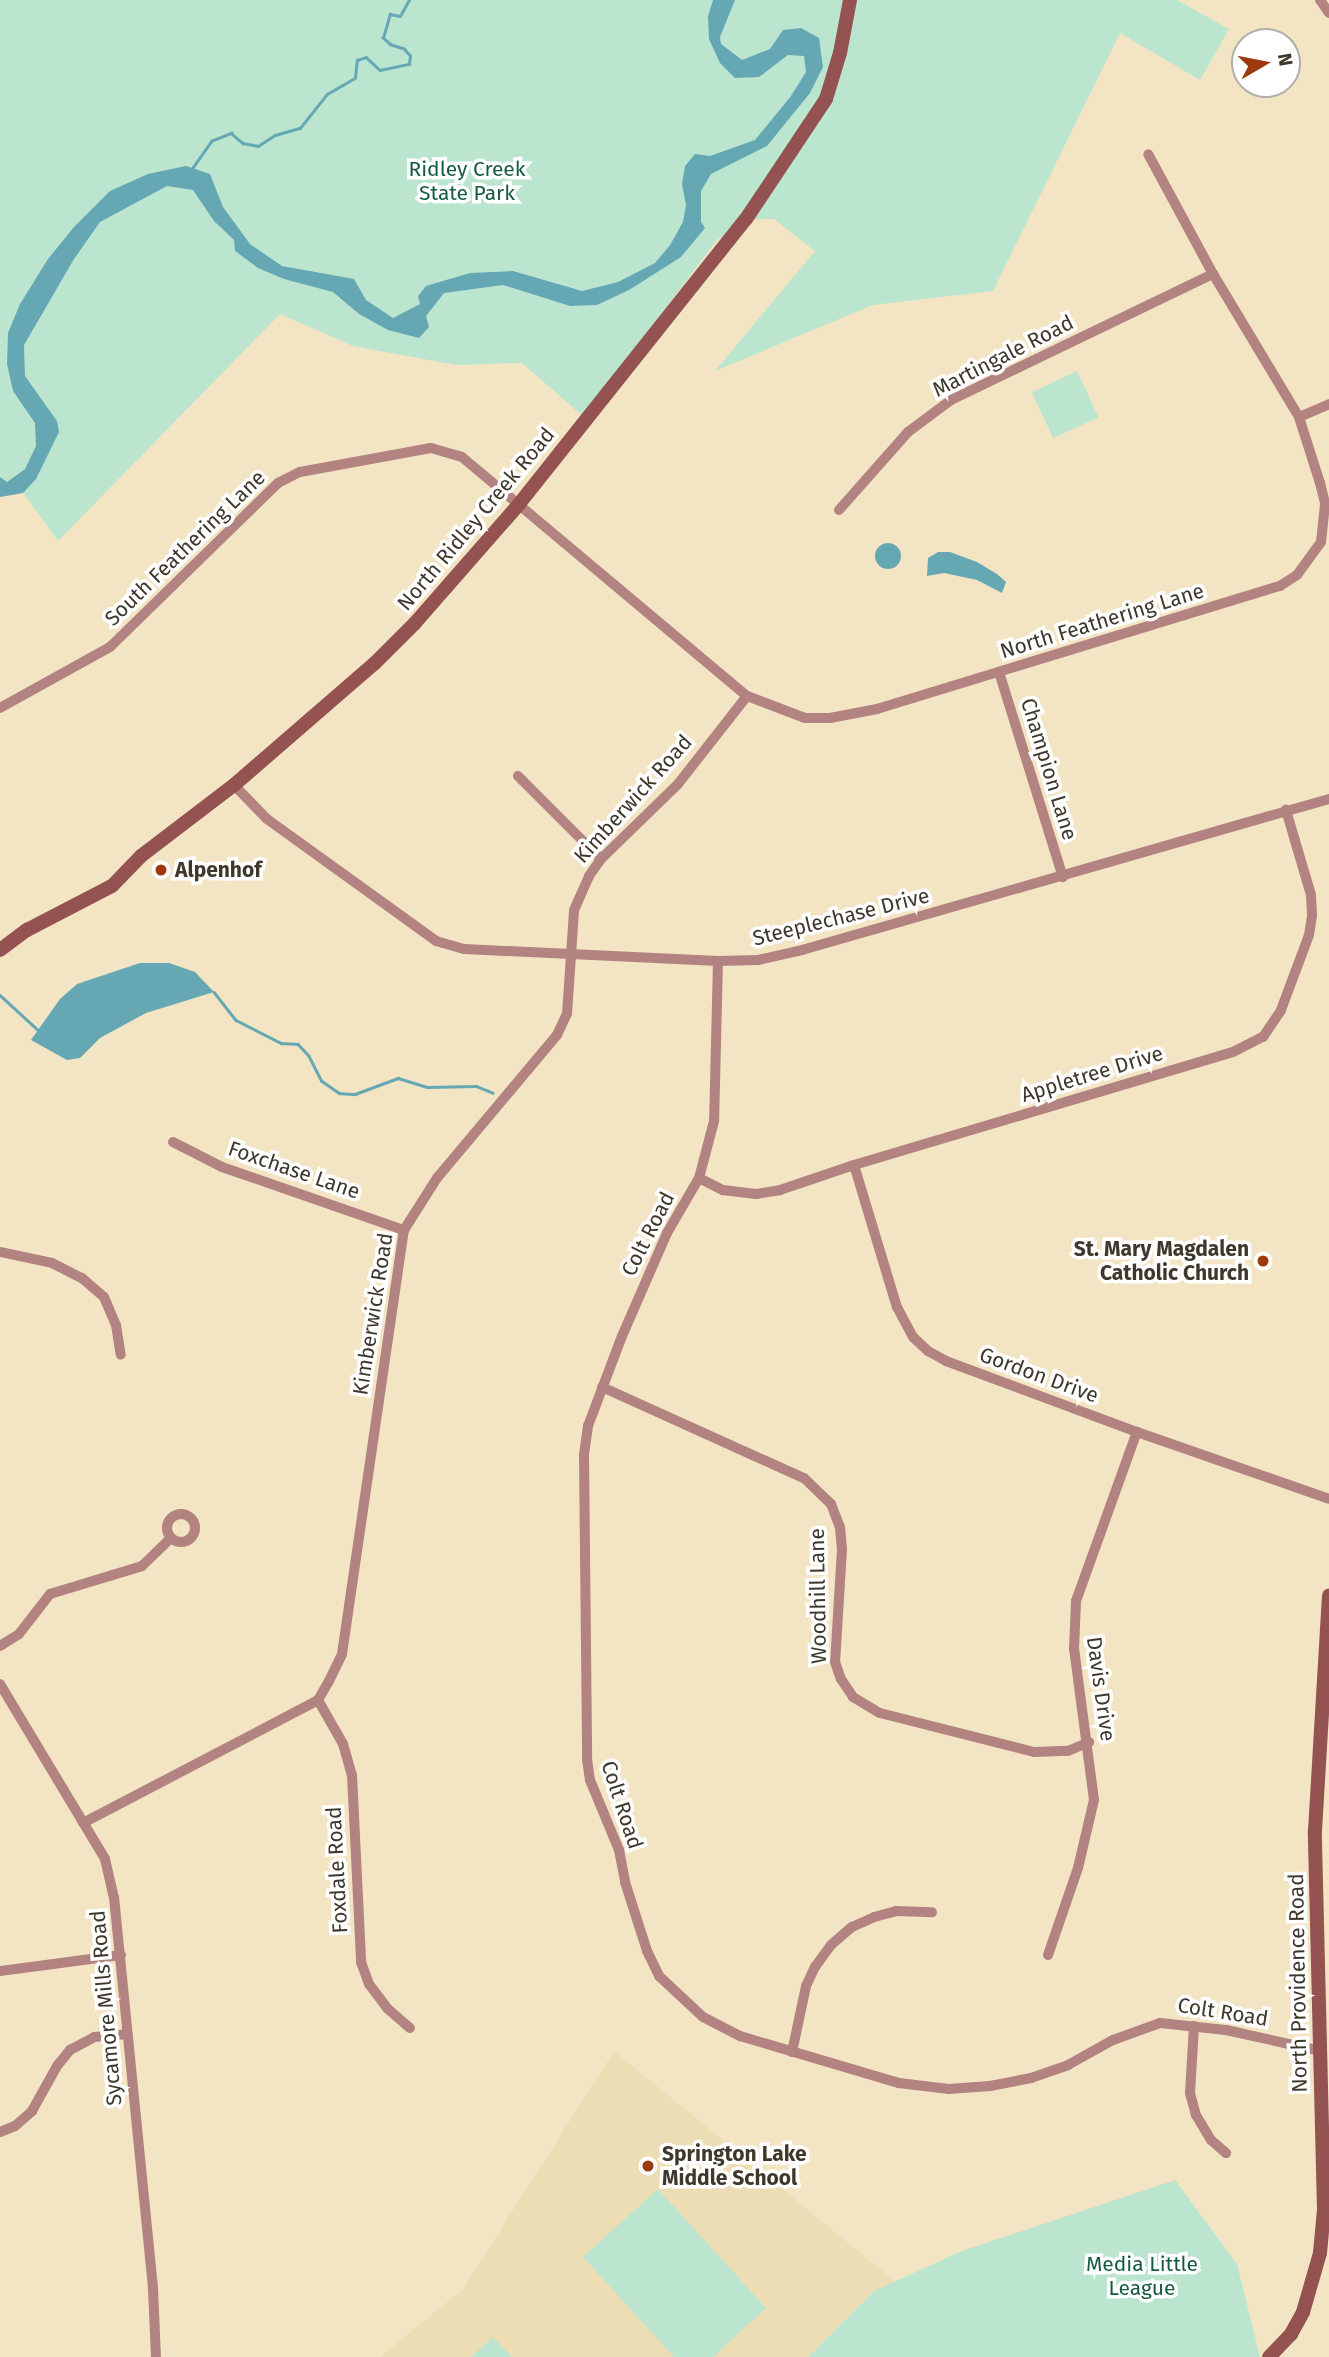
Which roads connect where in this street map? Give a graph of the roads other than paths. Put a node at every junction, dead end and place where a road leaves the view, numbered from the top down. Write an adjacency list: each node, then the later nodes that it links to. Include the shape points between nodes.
1 (850, 0): 8 (street, North Ridley Creek Road, via 826,99 746,219)
2 (1320, 0): 3 (street)
3 (1329, 13)
4 (1148, 154): 5 (street, North Feathering Lane)
5 (1213, 274): 7 (street, North Feathering Lane); 9 (street, Martingale Road, via 951,400 908,432)
6 (1329, 404): 7 (street)
7 (1299, 417): 10 (street, North Feathering Lane, via 1325,503 1321,542 1297,575 1280,586)
8 (519, 504): 11 (street, North Feathering Lane); 12 (street, South Feathering Lane, via 462,457 431,448 300,472 257,501 110,647); 14 (street, North Ridley Creek Road, via 383,655)
9 (839, 510)
10 (999, 672): 11 (street, North Feathering Lane, via 830,719 804,718); 18 (street, Champion Lane)
11 (747, 696): 17 (street, Kimberwick Road, via 678,784)
12 (0, 708)
13 (518, 776): 17 (street)
14 (234, 785): 19 (street, North Ridley Creek Road, via 167,833 112,886 27,930); 20 (street, Steeplechase Drive, via 267,819 436,941 464,949)
15 (1329, 799): 16 (street, Steeplechase Drive)
16 (1286, 810): 18 (street, Steeplechase Drive); 23 (street, Appletree Drive, via 1311,895 1312,915 1281,1010 1263,1037 1233,1052)
17 (601, 859): 20 (street, Kimberwick Road, via 574,909)
18 (1063, 877): 21 (street, Steeplechase Drive, via 802,950 758,960)
19 (0, 950)
20 (571, 953): 21 (street, Steeplechase Drive); 25 (street, Kimberwick Road, via 567,1014 557,1035 436,1178)
21 (718, 961): 24 (street, Colt Road, via 715,1121)
22 (173, 1142): 25 (street, Foxchase Lane, via 222,1167)
23 (854, 1165): 24 (street, Appletree Drive, via 780,1191 756,1194 723,1190); 29 (street, Gordon Drive, via 897,1307 913,1337 946,1361)
24 (699, 1178): 28 (street, Colt Road, via 667,1233)
25 (404, 1230): 36 (street, Kimberwick Road, via 342,1654)
26 (0, 1252): 27 (street, via 52,1263 97,1291 116,1325)
27 (121, 1355)
28 (602, 1387): 37 (street, Woodhill Lane, via 804,1478 826,1497 840,1528 842,1549 835,1662 853,1697 880,1713 1034,1752 1068,1751); 47 (street, Colt Road, via 583,1457 590,1780 619,1850 625,1882 659,1976 703,2017 740,2036)
29 (1137, 1432): 30 (street, Gordon Drive); 37 (street, Davis Drive, via 1076,1601 1074,1649)
30 (1329, 1499)
31 (171, 1538): 33 (street, via 142,1566 50,1594 19,1634)
32 (1329, 1595): 34 (street, North Providence Road)
33 (0, 1646)
34 (1326, 1675): 46 (street, North Providence Road, via 1315,1831)
35 (0, 1684): 38 (street, Sycamore Mills Road)
36 (318, 1700): 38 (street); 44 (street, Foxdale Road, via 343,1744 352,1775 361,1962 369,1984)
37 (1089, 1742): 41 (street, Davis Drive, via 1094,1800 1091,1822)
38 (83, 1823): 40 (street, Sycamore Mills Road, via 104,1860)
39 (932, 1912): 47 (street, via 896,1911 874,1917 852,1927 831,1945 806,1986)
40 (121, 1955): 42 (street); 45 (street, Sycamore Mills Road)
41 (1048, 1955)
42 (0, 1971)
43 (1195, 2026): 46 (street, Colt Road); 47 (street, Colt Road, via 1160,2022 1031,2078 949,2089 899,2083); 49 (street, via 1190,2093 1196,2115 1211,2140)
44 (410, 2028)
45 (127, 2034): 48 (street, via 94,2037 70,2050 32,2111); 51 (street, Sycamore Mills Road)
46 (1321, 2051): 50 (street, North Providence Road)
47 (792, 2052)
48 (0, 2132)
49 (1226, 2153)
50 (1326, 2174): 52 (street, North Providence Road, via 1313,2284 1297,2323)
51 (156, 2357)
52 (1269, 2357)

